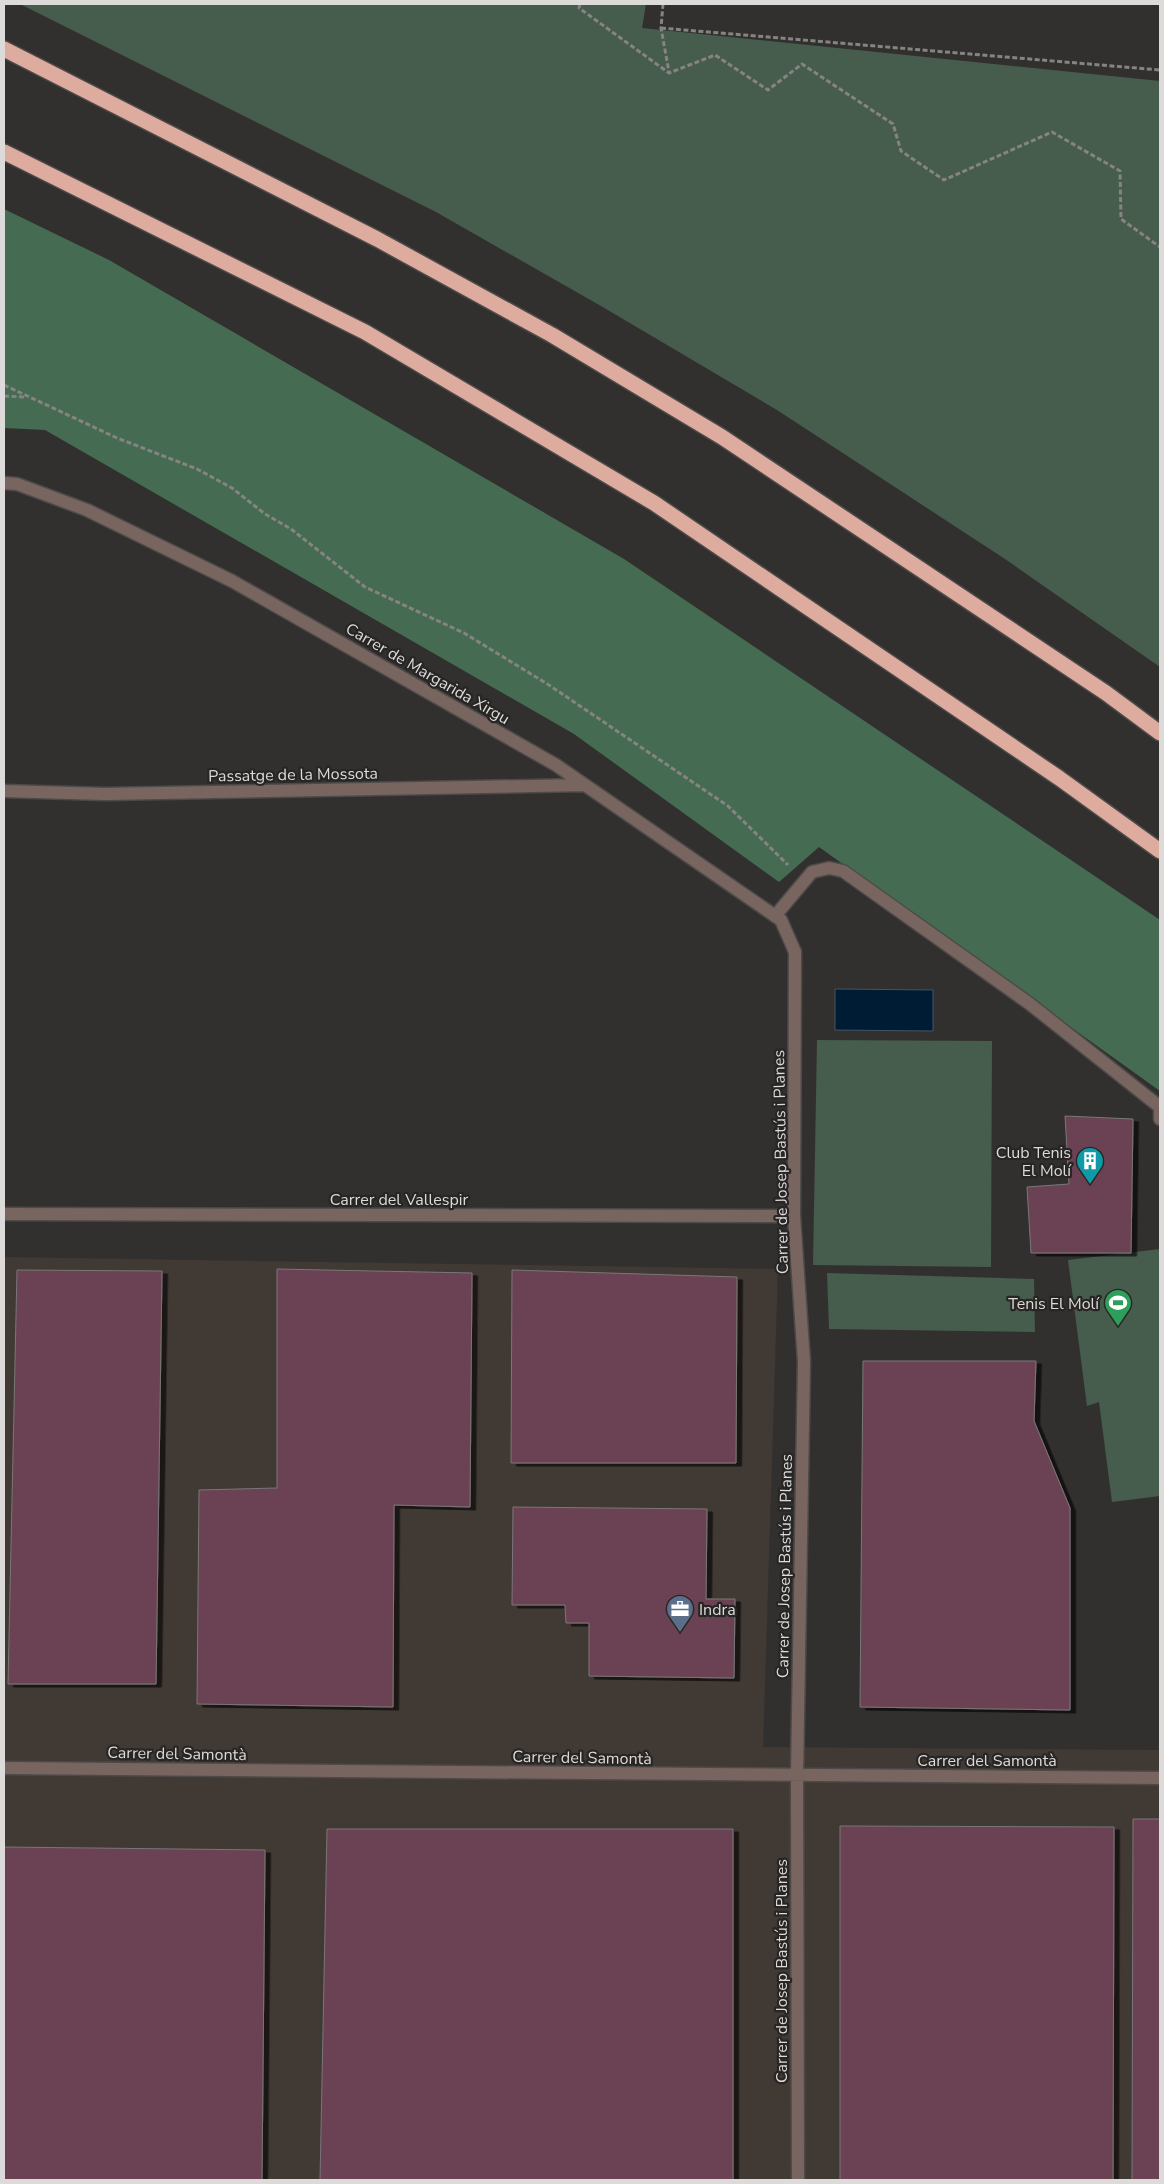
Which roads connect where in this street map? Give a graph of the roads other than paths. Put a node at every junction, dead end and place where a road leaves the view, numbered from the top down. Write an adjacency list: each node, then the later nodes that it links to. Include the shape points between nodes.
1 (4, 49): 4 (highway, via 369,235 569,345 722,437 1106,693)
2 (4, 152): 7 (highway, via 366,332 654,503 1059,778)
3 (4, 483): 5 (street, Carrer de Margarida Xirgu, via 18,484 88,510 232,581 556,765)
4 (1160, 733)
5 (583, 785): 6 (street, Passatge de la Mossota, via 105,794); 8 (street, Carrer de Margarida Xirgu)
6 (4, 791)
7 (1160, 851)
8 (775, 916): 9 (street, Carrer de Margarida Xirgu, via 781,920); 10 (street, via 812,872 828,868 843,871 1030,1004)
9 (795, 952): 13 (street, Carrer de Josep Bastús i Planes)
10 (1160, 1107): 11 (street)
11 (1160, 1119)
12 (4, 1214): 13 (street, Carrer del Vallespir)
13 (794, 1216): 15 (street, Carrer de Josep Bastús i Planes, via 804,1362)
14 (4, 1768): 15 (street, Carrer del Samontà)
15 (797, 1775): 16 (street, Carrer del Samontà); 17 (street, Carrer de Josep Bastús i Planes)
16 (1160, 1778)
17 (798, 2180)

